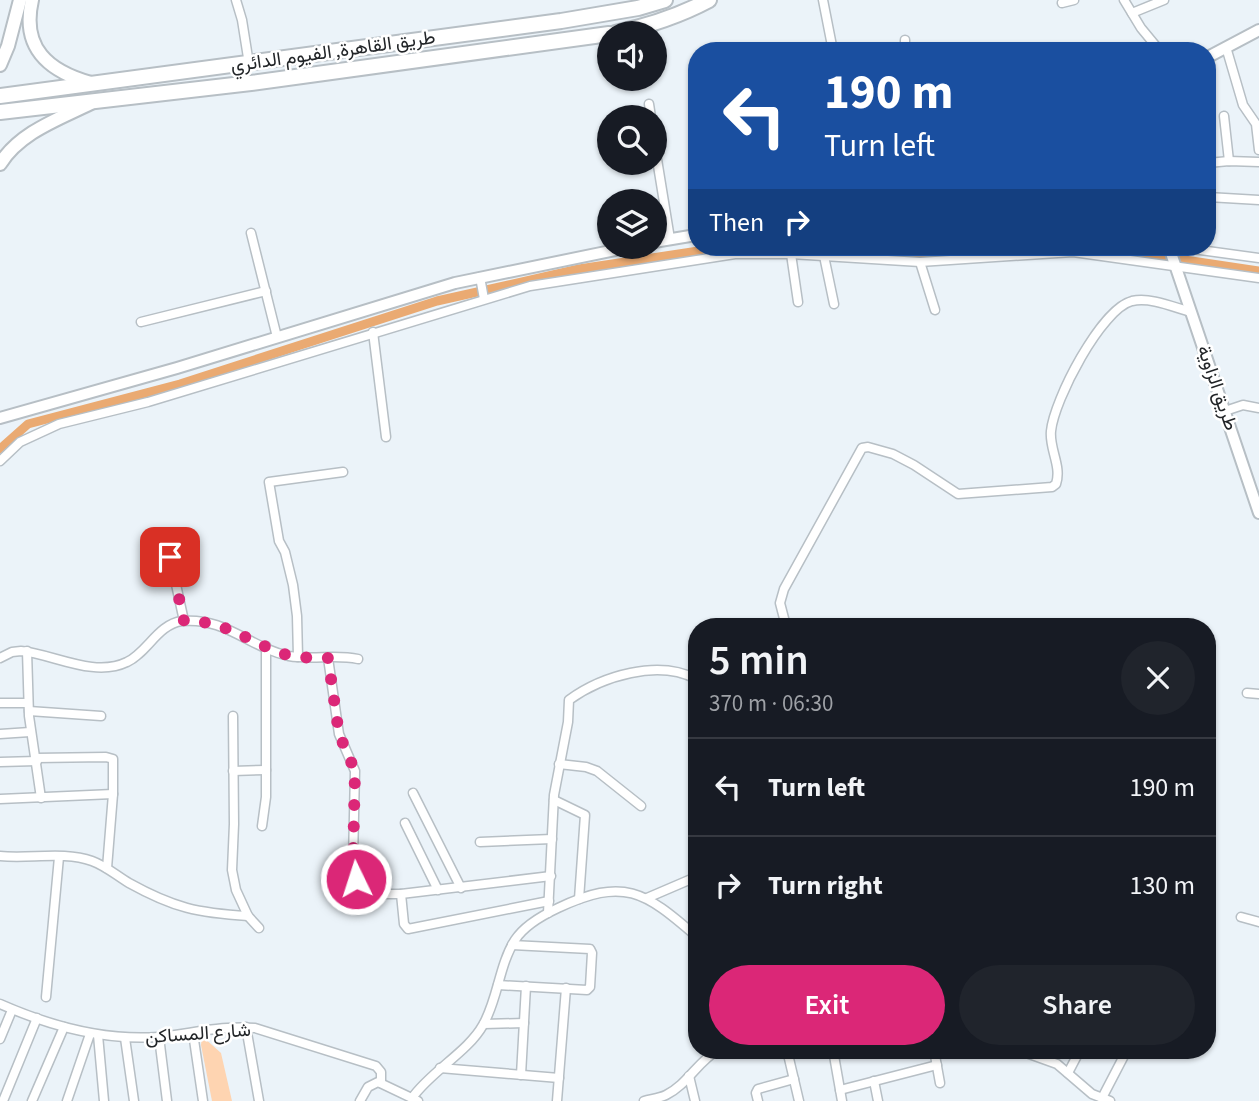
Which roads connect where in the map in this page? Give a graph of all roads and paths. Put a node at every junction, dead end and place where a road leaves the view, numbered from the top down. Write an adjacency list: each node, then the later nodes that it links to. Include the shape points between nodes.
1 (20, 0): 20 (main road)
2 (32, 0): 22 (main road, via 30,28 39,53 69,77)
3 (236, 0): 19 (street)
4 (665, 0): 19 (highway, طريق القاهرة, الفيوم الدائري, via 561,22)
5 (709, 0): 12 (highway)
6 (823, 0): 15 (street)
7 (1074, 0): 10 (street)
8 (1125, 0): 11 (street)
9 (1164, 0): 11 (street)
10 (1062, 3)
11 (1132, 13): 16 (street)
12 (662, 21)
13 (1259, 30): 17 (street)
14 (597, 36): 21 (highway, طريق القاهرة, الفيوم الدائري)
15 (831, 42)
16 (1153, 42)
17 (1226, 47): 18 (street); 27 (street, via 1243,105 1256,124)
18 (1216, 53)
19 (248, 64): 21 (highway); 22 (highway, طريق القاهرة, الفيوم الدائري)
20 (0, 65)
21 (251, 83): 24 (highway, طريق القاهرة, الفيوم الدائري)
22 (94, 84): 23 (highway, طريق القاهرة, الفيوم الدائري)
23 (0, 96)
24 (92, 103): 25 (highway, طريق القاهرة, الفيوم الدائري); 31 (main road, via 31,134)
25 (0, 112)
26 (1224, 116): 28 (street)
27 (1259, 150)
28 (1229, 160): 29 (street); 30 (street)
29 (1216, 162)
30 (1259, 162)
31 (0, 164)
32 (660, 175): 37 (street)
33 (1216, 197): 34 (street)
34 (1259, 200)
35 (251, 233): 52 (street)
36 (688, 236): 37 (street)
37 (670, 239): 38 (street)
38 (667, 240)
39 (1216, 253): 47 (street)
40 (597, 256): 51 (street)
41 (722, 256): 51 (street)
42 (791, 256): 53 (street)
43 (824, 256): 48 (street); 54 (street)
44 (1005, 256): 48 (street)
45 (1111, 256): 49 (street)
46 (1174, 256): 49 (street, طريق الزاوية)
47 (1259, 258)
48 (920, 262): 55 (street)
49 (1175, 264): 50 (street); 56 (street, طريق الزاوية)
50 (1259, 278)
51 (482, 288): 58 (street); 59 (street)
52 (266, 290): 57 (street); 59 (street)
53 (798, 302)
54 (834, 304)
55 (935, 310)
56 (1191, 312): 61 (street, طريق الزاوية); 68 (street, via 1153,302 1130,302 1098,333 1074,367 1054,417 1051,434 1058,472 1052,487 958,494 893,454 862,448 783,589)
57 (141, 322)
58 (373, 332): 63 (street); 64 (street, via 139,405 59,424 20,442)
59 (277, 337): 62 (street)
60 (1259, 408): 61 (street, via 1243,405)
61 (1225, 411): 66 (street, طريق الزاوية)
62 (0, 418)
63 (386, 436)
64 (0, 461)
65 (343, 472): 72 (street, via 269,482 279,541 293,585)
66 (1259, 513)
67 (170, 557): 69 (street)
68 (784, 618)
69 (184, 621): 70 (street, via 217,624); 71 (street, via 164,629 122,664 79,664)
70 (266, 646): 72 (street); 88 (street)
71 (27, 651): 73 (street); 80 (street)
72 (298, 657): 74 (street)
73 (0, 658)
74 (328, 658): 75 (street); 107 (street, via 339,734 355,771 356,879 366,893)
75 (358, 659)
76 (688, 676): 87 (street, via 649,670 606,681 573,697 568,702)
77 (1247, 693): 78 (street)
78 (1259, 694)
79 (0, 703): 80 (street)
80 (28, 707): 81 (street); 83 (street)
81 (101, 716)
82 (233, 716): 89 (street)
83 (30, 732): 84 (street); 85 (street)
84 (0, 734)
85 (37, 760): 86 (street); 91 (street, via 112,758); 92 (street)
86 (0, 762)
87 (559, 764): 94 (street); 95 (street, via 597,771)
88 (266, 770): 89 (street); 97 (street)
89 (233, 771): 112 (street, via 232,870)
90 (413, 793): 105 (street)
91 (113, 794): 92 (street); 102 (street)
92 (41, 797): 93 (street)
93 (0, 799)
94 (554, 800): 98 (street); 109 (street, via 585,815)
95 (641, 806)
96 (405, 824): 106 (street)
97 (262, 826)
98 (552, 839): 99 (street); 103 (street)
99 (480, 842)
100 (0, 856): 101 (street)
101 (59, 857): 102 (street, via 92,860); 121 (street)
102 (107, 868): 112 (street, via 173,905 207,914)
103 (551, 876): 105 (street); 110 (street)
104 (688, 880): 108 (street)
105 (461, 888): 106 (street)
106 (438, 890): 107 (street)
107 (401, 894): 110 (street, via 408,929)
108 (648, 898): 109 (street, via 612,890); 116 (street)
109 (579, 899): 111 (street)
110 (549, 901): 111 (street)
111 (548, 913): 117 (street)
112 (248, 916): 115 (street)
113 (1241, 918): 114 (street)
114 (1259, 922)
115 (259, 928)
116 (688, 930)
117 (512, 945): 118 (street); 120 (street, via 591,950 590,988)
118 (498, 985): 119 (street); 126 (street)
119 (526, 986): 120 (street); 125 (street)
120 (566, 988): 146 (street)
121 (46, 997)
122 (0, 1004): 123 (street, شارع المساكن)
123 (12, 1010): 124 (street, شارع المساكن); 133 (street)
124 (37, 1018): 127 (street, شارع المساكن); 154 (street)
125 (524, 1023): 126 (street); 144 (street)
126 (484, 1024): 142 (street)
127 (64, 1027): 130 (street, شارع المساكن); 155 (street)
128 (246, 1027): 129 (street, شارع المساكن); 149 (street, شارع المساكن, via 376,1066); 161 (street)
129 (193, 1033): 131 (street, شارع المساكن); 160 (street)
130 (94, 1034): 132 (street, شارع المساكن); 156 (street); 157 (street)
131 (159, 1037): 132 (street, شارع المساكن); 159 (street)
132 (125, 1038): 158 (street)
133 (0, 1039)
134 (704, 1059): 145 (street)
135 (789, 1059): 147 (street)
136 (834, 1059): 151 (street)
137 (936, 1059): 141 (street)
138 (1049, 1059): 143 (street)
139 (1075, 1059): 143 (street)
140 (1123, 1059): 152 (street)
141 (937, 1065): 148 (street); 150 (street)
142 (440, 1069): 144 (street); 153 (street)
143 (1068, 1073): 152 (street, via 1092,1094)
144 (521, 1075): 146 (street)
145 (689, 1076): 164 (street, via 666,1095); 165 (street)
146 (559, 1078): 163 (street)
147 (793, 1079): 166 (street, via 758,1088); 167 (street)
148 (874, 1082): 151 (street); 169 (street)
149 (382, 1083): 153 (street); 162 (street, via 371,1085)
150 (940, 1083)
151 (840, 1090): 168 (street)
152 (1106, 1099)
153 (415, 1100)
154 (3, 1101)
155 (32, 1101)
156 (67, 1101)
157 (104, 1101)
158 (134, 1101)
159 (167, 1101)
160 (203, 1101)
161 (259, 1101)
162 (360, 1101)
163 (557, 1101)
164 (644, 1101)
165 (695, 1101)
166 (758, 1101)
167 (799, 1101)
168 (842, 1101)
169 (878, 1101)

